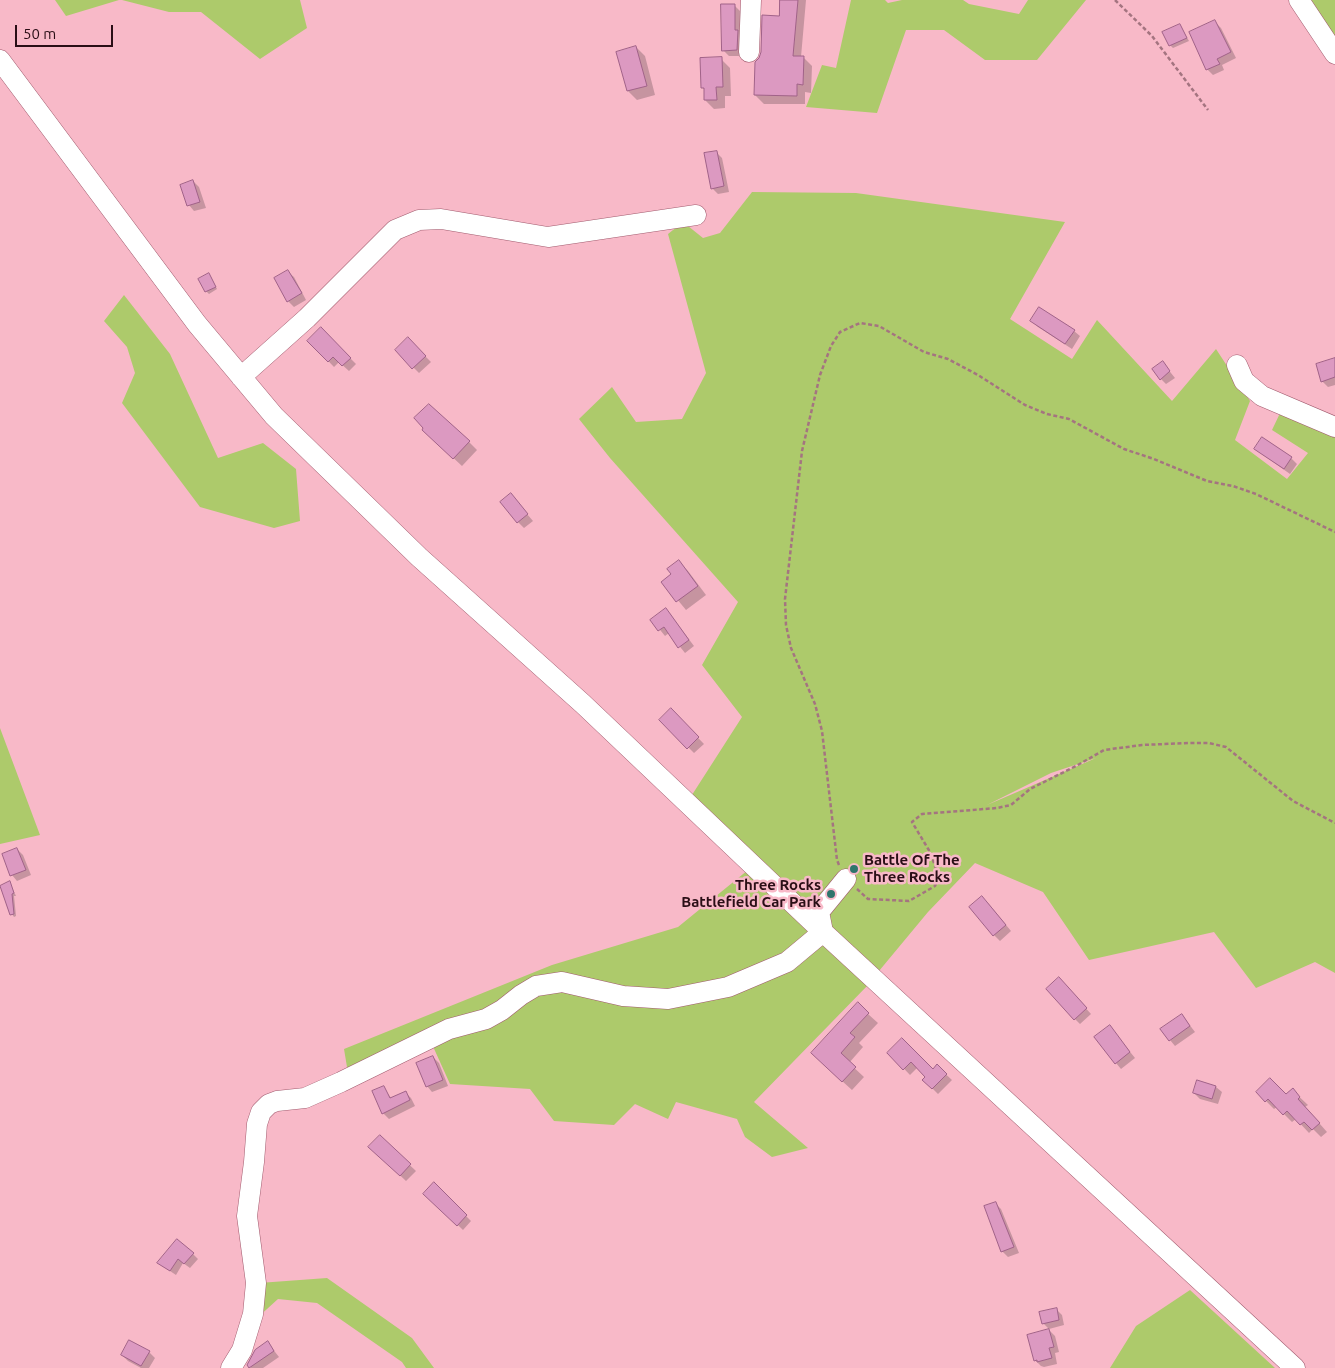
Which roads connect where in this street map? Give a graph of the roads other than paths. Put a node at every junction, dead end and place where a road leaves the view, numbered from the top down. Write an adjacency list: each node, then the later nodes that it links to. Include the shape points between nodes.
1 (752, 0): 3 (street)
2 (1299, 0): 4 (street)
3 (749, 52)
4 (1335, 54)
5 (0, 60): 8 (street, via 197,324)
6 (696, 215): 8 (street, via 548,237 441,219 419,220 395,230 307,318)
7 (1237, 365): 9 (street, via 1244,382 1262,396)
8 (241, 377): 11 (street, via 274,416 419,557 583,704)
9 (1335, 427)
10 (846, 879): 11 (street, via 819,912)
11 (823, 932): 12 (street, via 787,962 728,987 668,999 623,996 562,982 536,986 486,1019 449,1028 305,1098 269,1104 261,1112 257,1124 247,1216 256,1283 253,1314 242,1350); 13 (street)
12 (231, 1368)
13 (1295, 1368)

